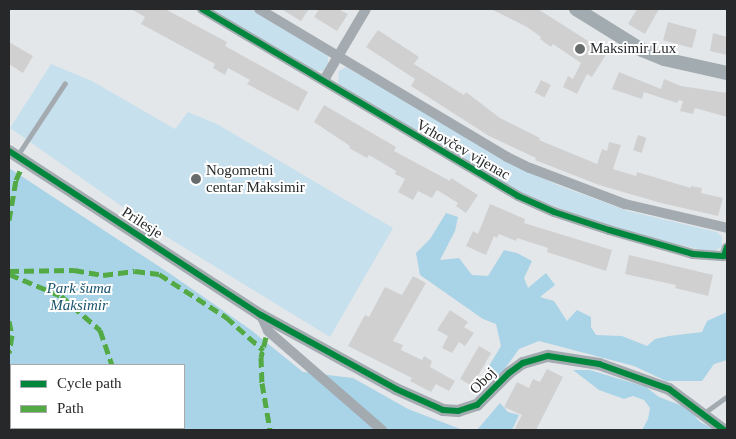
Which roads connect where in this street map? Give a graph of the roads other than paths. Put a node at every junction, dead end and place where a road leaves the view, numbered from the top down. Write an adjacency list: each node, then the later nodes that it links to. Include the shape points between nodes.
1 (202, 9): 7 (street, Vrhovčev vijenac)
2 (259, 9): 5 (street, Vrhovčev vijenac)
3 (366, 9): 5 (street)
4 (576, 9): 6 (main road, via 642,50 664,59)
5 (338, 55): 7 (street); 10 (street, Vrhovčev vijenac, via 530,168 625,204)
6 (727, 73)
7 (324, 80): 11 (street, Vrhovčev vijenac, via 518,196 554,212 693,254 724,256)
8 (65, 83): 9 (lane)
9 (13, 154): 12 (street, Prilesje)
10 (727, 228)
11 (727, 247)
12 (261, 315): 14 (street, Oboj, via 396,389 450,411 478,406 509,373 523,364 548,356 599,364 669,388); 15 (street, Prilesje, via 268,331)
13 (727, 396): 14 (lane)
14 (704, 413): 16 (street, Oboj)
15 (382, 430)
16 (724, 430)

